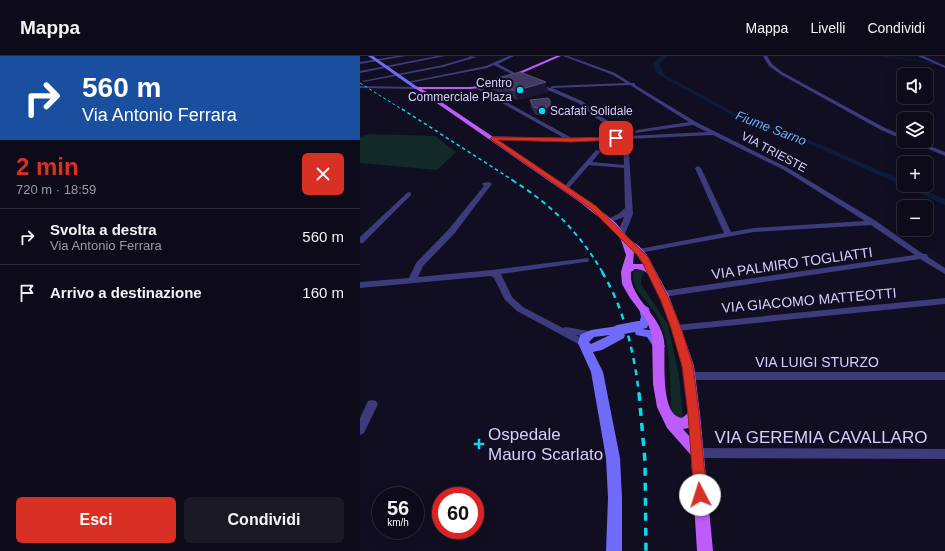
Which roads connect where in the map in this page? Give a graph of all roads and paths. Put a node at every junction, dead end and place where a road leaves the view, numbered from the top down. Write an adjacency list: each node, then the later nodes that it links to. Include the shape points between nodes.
1 (370, 56): 11 (street)
2 (404, 56): 11 (street)
3 (443, 56): 14 (street)
4 (470, 56): 17 (street, via 475,57)
5 (512, 56): 13 (street)
6 (559, 56): 10 (main road)
7 (565, 56): 23 (street, VIA TRIESTE, via 597,66)
8 (765, 56): 31 (street, via 770,65 780,73)
9 (920, 56): 15 (street)
10 (554, 57): 18 (main road)
11 (377, 60): 12 (street); 14 (street)
12 (360, 63)
13 (496, 66): 18 (street); 22 (street)
14 (387, 67): 16 (street); 17 (street)
15 (945, 67)
16 (360, 72)
17 (398, 74): 20 (street); 22 (street)
18 (515, 76): 19 (street); 26 (main road)
19 (524, 79)
20 (364, 81)
21 (532, 81): 27 (street)
22 (409, 82): 25 (street)
23 (633, 84): 27 (street); 28 (street, VIA TRIESTE)
24 (360, 87): 25 (street)
25 (417, 88): 26 (main road); 32 (main road)
26 (479, 88): 33 (street)
27 (549, 88): 30 (street, via 580,102)
28 (694, 123): 29 (street, VIA TRIESTE); 30 (street)
29 (714, 133): 30 (street); 45 (street, VIA TRIESTE, via 786,169)
30 (625, 134): 33 (street); 38 (street)
31 (897, 134)
32 (492, 138): 33 (street); 41 (main road)
33 (571, 140)
34 (930, 148): 36 (street)
35 (598, 151): 37 (street)
36 (945, 154)
37 (588, 163): 38 (street); 41 (street)
38 (627, 167): 43 (street)
39 (698, 168): 46 (street)
40 (485, 184): 56 (street, via 489,184 451,232 419,265)
41 (566, 188): 44 (main road)
42 (409, 194): 48 (street)
43 (629, 208): 44 (street, via 621,216); 47 (street)
44 (608, 221): 47 (main road)
45 (873, 223): 46 (street, via 769,228); 50 (street, VIA TRIESTE)
46 (728, 234): 49 (street)
47 (624, 238): 49 (main road); 52 (main road, via 630,250)
48 (360, 241)
49 (639, 251): 53 (main road)
50 (924, 256): 54 (street, VIA TRIESTE); 58 (street, VIA PALMIRO TOGLIATTI)
51 (585, 260): 55 (street)
52 (626, 272): 53 (main road, via 637,265); 60 (main road, via 631,292)
53 (651, 272): 58 (main road)
54 (945, 272)
55 (492, 273): 56 (street); 62 (street, via 498,276 503,292 512,303 526,314)
56 (412, 281): 57 (street)
57 (360, 285)
58 (663, 294): 61 (main road)
59 (945, 301): 61 (street, VIA GIACOMO MATTEOTTI)
60 (644, 308): 63 (street, via 646,320); 68 (main road, via 654,325)
61 (676, 328): 70 (main road)
62 (559, 329): 65 (street); 67 (street)
63 (639, 329): 64 (street); 68 (street, via 651,334)
64 (619, 333): 65 (street); 66 (street)
65 (591, 334): 67 (street, via 584,338)
66 (604, 344): 67 (street, via 597,348); 69 (street)
67 (584, 345): 69 (street)
68 (659, 346): 74 (main road, via 659,396)
69 (597, 372): 78 (street, via 613,458)
70 (689, 376): 71 (street, VIA LUIGI STURZO); 73 (main road)
71 (945, 376)
72 (372, 404): 75 (street)
73 (694, 414): 74 (main road, via 684,424 674,423); 76 (main road)
74 (667, 417): 76 (main road)
75 (360, 430)
76 (697, 454): 77 (street, VIA GEREMIA CAVALLARO); 79 (main road)
77 (945, 454)
78 (614, 551)
79 (705, 551)

